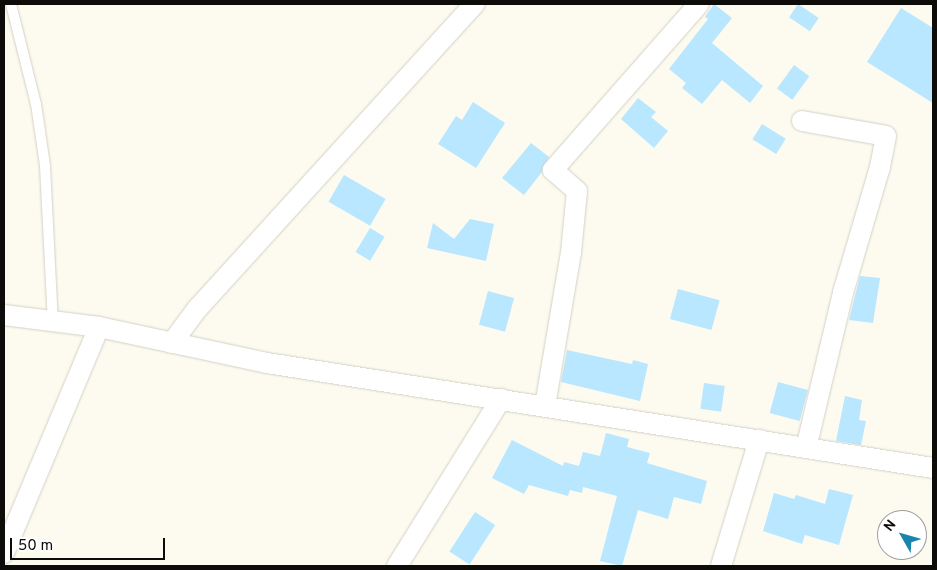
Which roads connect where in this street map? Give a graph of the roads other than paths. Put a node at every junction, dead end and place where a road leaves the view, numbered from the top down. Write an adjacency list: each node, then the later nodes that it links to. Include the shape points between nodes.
1 (11, 4): 6 (lane, via 36,104 45,166)
2 (475, 4): 8 (street, via 197,310)
3 (699, 4): 10 (street, via 553,170 577,191 571,253)
4 (802, 121): 12 (street, via 886,136 843,293)
5 (4, 315): 6 (street)
6 (54, 322): 7 (street)
7 (99, 327): 8 (street); 14 (street)
8 (172, 343): 9 (street, via 267,363)
9 (501, 399): 10 (street); 15 (street)
10 (545, 406): 11 (street)
11 (759, 440): 12 (street); 16 (street)
12 (806, 448): 13 (street)
13 (933, 468)
14 (4, 553)
15 (396, 566)
16 (720, 566)

